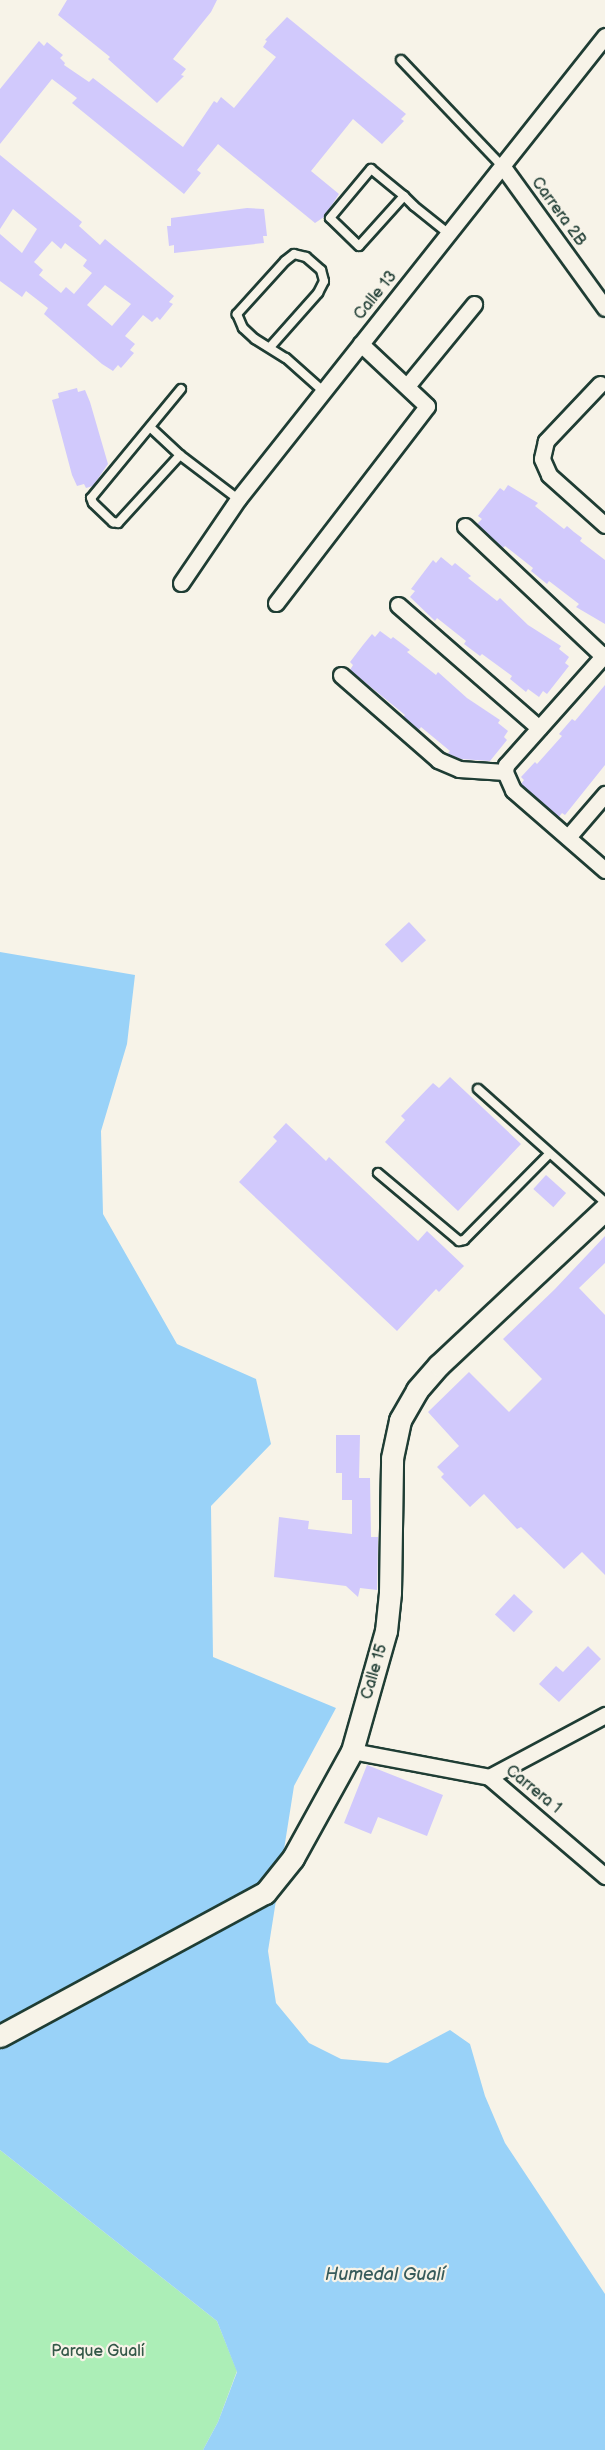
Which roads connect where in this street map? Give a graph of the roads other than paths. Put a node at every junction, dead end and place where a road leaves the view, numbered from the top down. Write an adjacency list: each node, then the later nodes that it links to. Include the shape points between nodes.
1 (605, 36): 3 (street, Calle 13)
2 (401, 60): 3 (lane)
3 (503, 166): 5 (street, Calle 13); 6 (street, Carrera 2B)
4 (404, 196): 4 (lane, via 371,169 330,218 360,246); 5 (lane)
5 (449, 234): 8 (street, Calle 13)
6 (603, 300)
7 (474, 304): 11 (street)
8 (361, 344): 11 (street); 13 (street, Calle 13)
9 (271, 346): 9 (lane, via 324,281 321,270 306,257 294,254 285,261 237,314 243,328); 13 (lane)
10 (600, 384): 17 (street, via 546,441 542,459 549,475)
11 (407, 386): 20 (street, via 427,406)
12 (181, 389): 14 (lane)
13 (323, 391): 16 (street, Calle 13)
14 (151, 428): 15 (lane); 15 (lane, via 91,498 96,507 118,523)
15 (180, 455): 16 (lane)
16 (238, 499): 19 (street, Calle 13)
17 (605, 525)
18 (465, 526): 22 (street)
19 (181, 583)
20 (276, 603)
21 (398, 605): 24 (street)
22 (604, 655): 24 (street)
23 (341, 675): 25 (street, via 438,760 459,769)
24 (539, 728): 25 (street, via 506,765)
25 (505, 772): 27 (street, via 513,790)
26 (605, 794): 27 (street)
27 (568, 837): 28 (street)
28 (605, 870)
29 (478, 1089): 30 (lane)
30 (549, 1154): 31 (lane, via 464,1240 459,1240); 32 (lane)
31 (378, 1173)
32 (605, 1202)
33 (605, 1209): 35 (street, Calle 15, via 439,1365 417,1390 400,1420 392,1458 386,1631)
34 (605, 1714): 36 (street)
35 (352, 1751): 36 (street, Carrera 1); 38 (street, Calle 15, via 293,1858 265,1893)
36 (489, 1777): 37 (street, Carrera 1)
37 (605, 1876)
38 (0, 2036)

